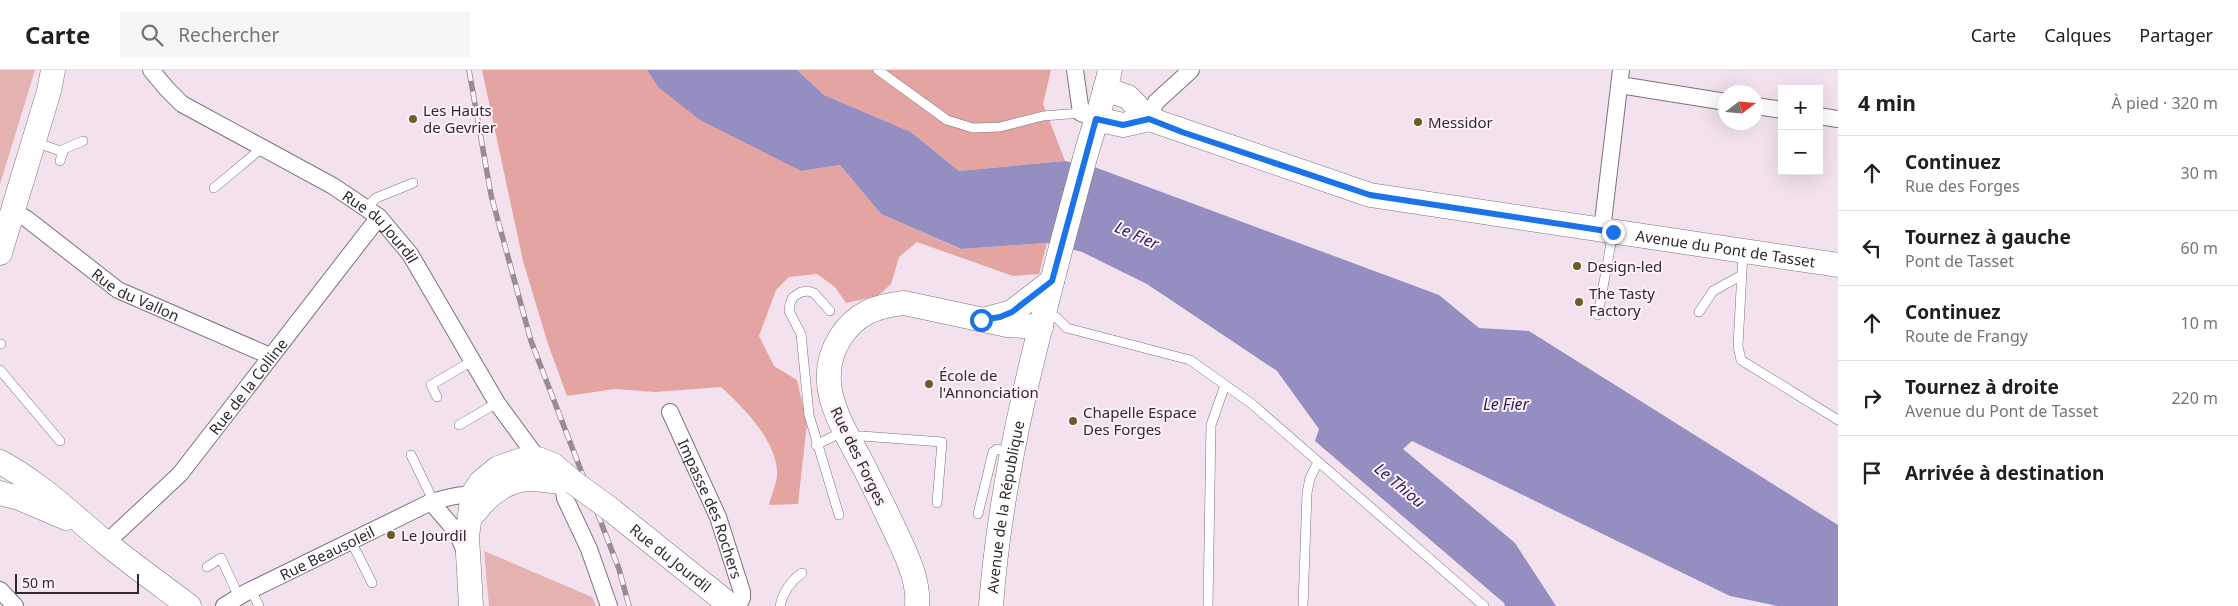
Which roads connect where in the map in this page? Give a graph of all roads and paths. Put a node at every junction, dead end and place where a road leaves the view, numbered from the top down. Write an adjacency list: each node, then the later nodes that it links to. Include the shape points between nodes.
1 (66, 70): 8 (street)
2 (152, 70): 18 (street, Rue du Jourdil, via 182,104)
3 (878, 70): 12 (lane, via 947,120 973,128 1000,127 1043,116)
4 (1075, 70): 12 (street)
5 (1191, 70): 15 (street, via 1156,102)
6 (1109, 75): 12 (street, Avenue de la République); 15 (street, Avenue du Pont de Tasset)
7 (1621, 78): 9 (street); 25 (street)
8 (51, 80): 17 (street)
9 (1718, 100)
10 (1763, 107): 11 (street)
11 (1778, 109)
12 (1088, 116): 15 (street, via 1123,125); 29 (street, Avenue de la République, via 1088,145)
13 (1823, 116): 14 (street)
14 (1837, 118)
15 (1149, 119): 25 (street, Avenue du Pont de Tasset, via 1370,195)
16 (83, 141): 19 (lane)
17 (34, 142): 19 (lane); 23 (street)
18 (262, 148): 22 (lane); 24 (street, Rue du Jourdil, via 333,186)
19 (63, 152): 20 (lane)
20 (60, 161)
21 (413, 183): 24 (lane, via 376,198)
22 (214, 188)
23 (14, 212): 26 (street); 35 (street, Rue du Vallon, via 118,290)
24 (373, 213): 35 (street, Rue de la Colline); 36 (street, Rue du Jourdil, via 410,254)
25 (1607, 231): 27 (street, Avenue du Pont de Tasset); 32 (lane)
26 (0, 253)
27 (1742, 263): 28 (street, Avenue du Pont de Tasset); 31 (lane, via 1713,292); 42 (lane, via 1738,346 1741,360)
28 (1838, 266)
29 (1055, 271): 33 (street, Rue des Forges, via 1012,312); 34 (street, Avenue de la République)
30 (830, 311): 46 (lane, via 814,293 808,291 793,297 789,311 801,334 809,415)
31 (1699, 312)
32 (1598, 315)
33 (981, 320): 34 (street, Rue des Forges, via 1007,325); 44 (street, Rue des Forges, via 904,303 873,309 856,318 836,345 828,372 832,403)
34 (1043, 321): 38 (lane, via 1056,317 1067,328 1190,360); 47 (street, Avenue de la République)
35 (270, 356): 61 (street, Rue de la Colline, via 180,474)
36 (472, 361): 39 (lane, via 431,385); 40 (street, Rue du Jourdil)
37 (0, 370): 45 (lane)
38 (1225, 385): 50 (lane, via 1252,404); 79 (lane, via 1212,425)
39 (438, 397)
40 (497, 403): 43 (lane); 51 (street, Rue du Jourdil)
41 (670, 412): 75 (street, Impasse des Rochers, via 718,517 742,592)
42 (1838, 420)
43 (460, 425)
44 (847, 435): 46 (lane); 56 (lane, via 942,442); 77 (street, Rue des Forges, via 906,554 917,587)
45 (60, 441)
46 (816, 445): 58 (lane)
47 (1013, 454): 57 (lane, via 997,449 993,452); 78 (street, Avenue de la République, via 999,533)
48 (411, 455): 54 (lane)
49 (0, 462): 59 (street, via 32,482)
50 (1318, 462): 80 (lane, via 1307,493); 81 (lane)
51 (534, 469): 52 (street); 55 (street)
52 (565, 479): 73 (street, via 565,498 597,569); 74 (street, Rue du Jourdil, bridge, via 610,508)
53 (0, 493): 59 (street)
54 (431, 502): 55 (street, Rue Beausoleil); 60 (street, Rue Beausoleil); 62 (street, via 456,531)
55 (477, 503): 62 (street, via 467,536)
56 (937, 503)
57 (978, 514)
58 (839, 515)
59 (84, 524): 61 (street)
60 (351, 541): 65 (lane); 67 (street, Rue Beausoleil)
61 (106, 543): 69 (street)
62 (467, 556): 72 (street)
63 (207, 567): 67 (lane, via 221,558)
64 (802, 573): 76 (lane, via 793,579)
65 (372, 584)
66 (0, 590): 68 (street)
67 (245, 593): 70 (street, Rue Beausoleil); 71 (lane)
68 (15, 606)
69 (189, 606)
70 (224, 606)
71 (259, 606)
72 (471, 606)
73 (608, 606)
74 (731, 606)
75 (738, 606)
76 (780, 606)
77 (916, 606)
78 (991, 606)
79 (1208, 606)
80 (1303, 606)
81 (1484, 606)

